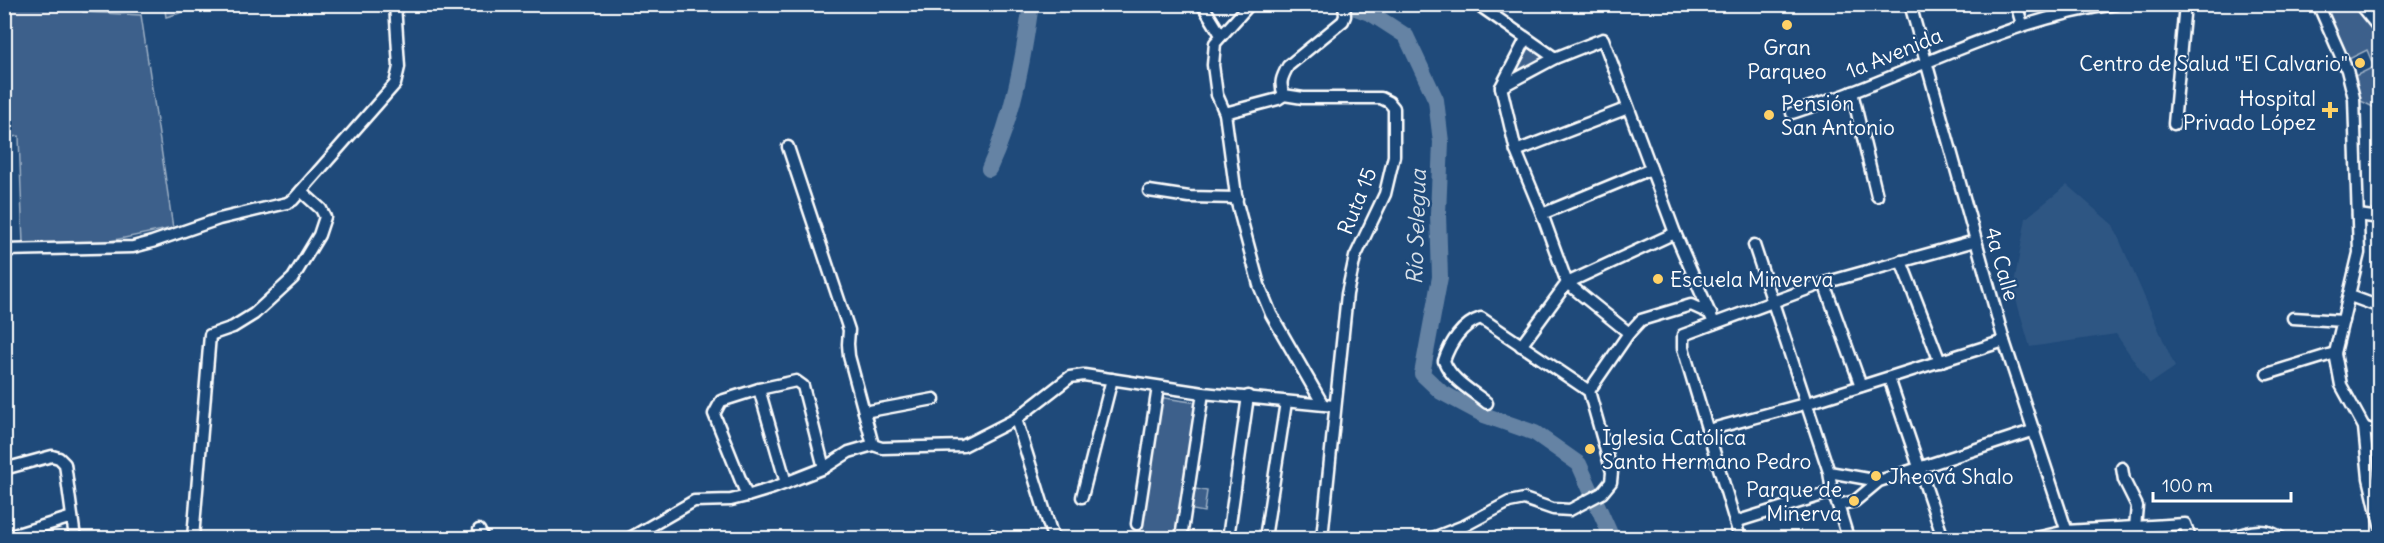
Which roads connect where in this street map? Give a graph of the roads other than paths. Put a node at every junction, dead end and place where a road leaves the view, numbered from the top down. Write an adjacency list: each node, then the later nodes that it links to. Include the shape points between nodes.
1 (395, 4): 28 (street, via 399,68 394,84)
2 (1202, 4): 14 (street)
3 (1250, 4): 14 (street)
4 (1344, 4): 20 (street, via 1343,21 1288,66 1280,86)
5 (1477, 4): 15 (street)
6 (1910, 4): 17 (street, 4a Calle)
7 (2016, 4): 12 (street)
8 (2116, 4): 12 (street, 1a Avenida)
9 (2185, 4): 24 (street)
10 (2318, 4): 33 (street, via 2347,70 2354,98)
11 (2358, 4): 13 (street)
12 (2022, 24): 17 (street, 1a Avenida)
13 (2379, 31)
14 (1221, 35): 22 (street, via 1215,43 1213,65 1217,95)
15 (1526, 39): 16 (street); 18 (street)
16 (1555, 58): 18 (street); 21 (street, via 1603,39)
17 (1926, 60): 19 (street, 1a Avenida); 36 (street, 4a Calle)
18 (1501, 87): 26 (street)
19 (1852, 92): 23 (street, 1a Avenida); 30 (street)
20 (1284, 95): 22 (street); 67 (street, Ruta 15, via 1381,98 1394,108 1394,156 1385,194 1355,257)
21 (1628, 108): 26 (street); 27 (street)
22 (1225, 113): 31 (street)
23 (1792, 113)
24 (2174, 124)
25 (788, 147): 68 (street, via 849,330 849,356)
26 (1516, 151): 32 (street)
27 (1651, 169): 32 (street); 35 (street)
28 (301, 190): 38 (street, via 287,203 133,246); 95 (street, via 325,218 319,235 292,278 254,314 210,335)
29 (1149, 191): 31 (street)
30 (1877, 196)
31 (1237, 198): 64 (street, via 1259,285 1271,314)
32 (1542, 214): 40 (street)
33 (2358, 215): 34 (street); 42 (street, via 2359,253)
34 (2379, 218)
35 (1675, 233): 40 (street); 45 (street)
36 (1975, 241): 39 (street); 49 (street, 4a Calle)
37 (1754, 244): 43 (street)
38 (4, 250)
39 (1901, 261): 41 (street); 52 (street)
40 (1567, 283): 48 (street); 50 (street)
41 (1824, 283): 43 (street); 56 (street)
42 (2350, 296): 44 (street); 47 (street)
43 (1773, 302): 45 (street); 66 (street)
44 (2379, 307)
45 (1713, 318): 48 (street, via 1691,305 1641,321); 71 (street, via 1687,332 1682,341)
46 (2293, 318): 47 (street)
47 (2343, 321): 51 (street)
48 (1629, 333): 59 (street)
49 (2004, 341): 52 (street); 72 (street, 4a Calle)
50 (1521, 346): 59 (street); 65 (street, via 1481,318 1460,331 1444,361 1456,380)
51 (2335, 353): 53 (street); 70 (street, via 2341,386)
52 (1940, 362): 54 (street)
53 (2267, 374)
54 (1889, 378): 56 (street); 75 (street)
55 (1112, 379): 57 (street); 69 (street, via 1070,376); 84 (street)
56 (1861, 386): 66 (street)
57 (1158, 387): 60 (street); 88 (street)
58 (759, 389): 76 (street, via 796,381 803,386); 81 (street); 83 (street, via 721,401 714,414)
59 (1589, 391): 90 (street, via 1612,472 1611,482 1602,493 1570,510 1553,510 1524,499 1509,502)
60 (1203, 393): 61 (street); 98 (street)
61 (1248, 396): 63 (street); 99 (street)
62 (934, 399): 68 (street)
63 (1286, 402): 64 (street); 100 (street)
64 (1322, 403): 67 (street)
65 (1487, 403)
66 (1808, 404): 71 (street); 79 (street)
67 (1334, 406): 101 (street, Ruta 15)
68 (864, 412): 74 (street)
69 (1016, 418): 74 (street, via 963,446); 97 (street)
70 (2364, 427): 73 (street); 89 (street)
71 (1708, 430): 87 (street)
72 (2035, 430): 75 (street); 92 (street, 4a Calle)
73 (2379, 433)
74 (873, 445): 76 (street, via 849,452)
75 (1919, 466): 80 (street); 106 (street)
76 (824, 468): 81 (street)
77 (2122, 468): 91 (street, via 2137,506)
78 (4, 469): 86 (street, via 52,456 59,458 64,464)
79 (1829, 472): 80 (street); 82 (street)
80 (1879, 481): 85 (street, via 1855,501)
81 (786, 483): 83 (street)
82 (1832, 492): 85 (street); 87 (street)
83 (747, 496): 96 (street, via 694,501)
84 (1082, 497)
85 (1838, 505): 105 (street)
86 (72, 517): 93 (street); 94 (street)
87 (1735, 522): 104 (street)
88 (1137, 524)
89 (2379, 525)
90 (1464, 526): 102 (street); 103 (street)
91 (2136, 527): 92 (street); 108 (street, via 2186,524)
92 (2068, 535): 107 (street)
93 (4, 538)
94 (75, 538)
95 (194, 538)
96 (630, 538)
97 (1053, 538)
98 (1181, 538)
99 (1228, 538)
100 (1265, 538)
101 (1322, 538)
102 (1433, 538)
103 (1468, 538)
104 (1740, 538)
105 (1848, 538)
106 (1943, 538)
107 (2036, 538)
108 (2190, 538)
109 (2229, 538): 110 (street, via 2253,531 2271,532)
110 (2281, 538)

